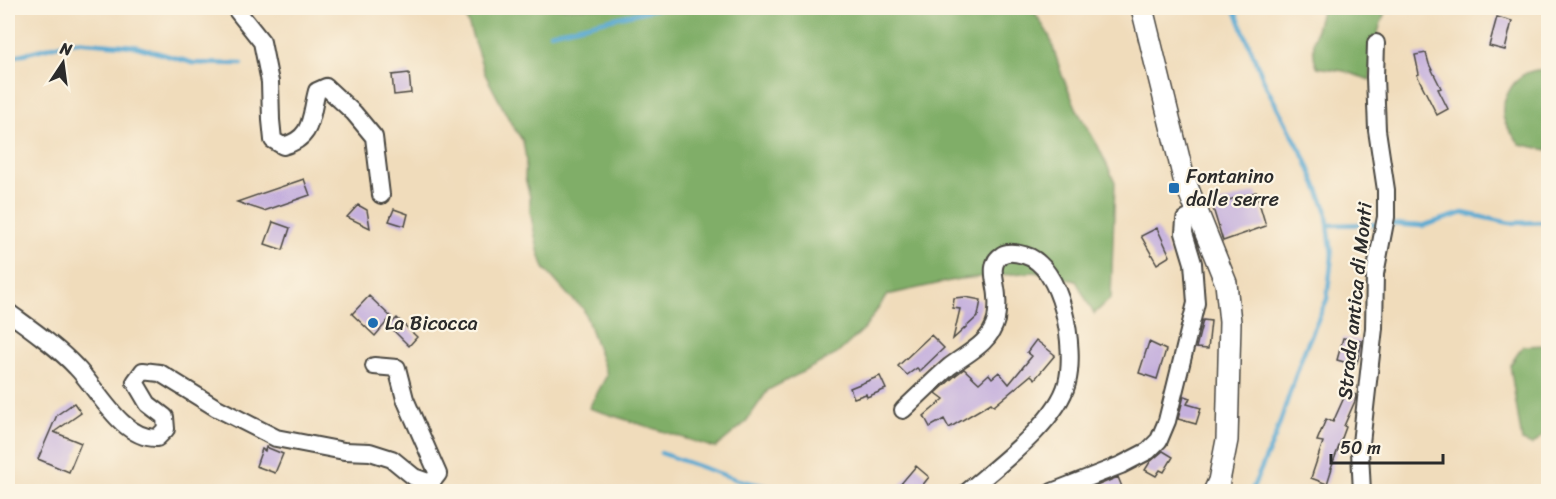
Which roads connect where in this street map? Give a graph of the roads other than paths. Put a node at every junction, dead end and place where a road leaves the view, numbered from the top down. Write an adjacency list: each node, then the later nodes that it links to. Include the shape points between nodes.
1 (235, 8): 4 (street, via 262,42 270,82 273,140 283,146 296,143 313,120 317,91 326,87 374,137)
2 (1142, 8): 5 (street, via 1184,179)
3 (1376, 43): 12 (street, Strada antica di Monti, via 1377,130 1386,217 1374,274 1374,328 1360,452)
4 (381, 195)
5 (1199, 213): 10 (street, via 1183,225 1193,262 1196,303 1167,422 1159,440 1148,451 1120,465); 11 (street, via 1226,283 1230,322 1227,440)
6 (8, 312): 7 (street, via 77,368 120,421 147,438 157,438 166,429 165,417 148,404 135,382 143,371 160,373 276,438 370,452 392,459 414,477 431,483 438,474 405,399 397,368)
7 (374, 366)
8 (903, 410): 9 (street, via 989,336 998,299 995,261 1011,252 1030,256 1041,265 1059,293 1069,329 1067,384 1053,413)
9 (967, 492)
10 (1052, 492)
11 (1214, 492)
12 (1362, 492)

